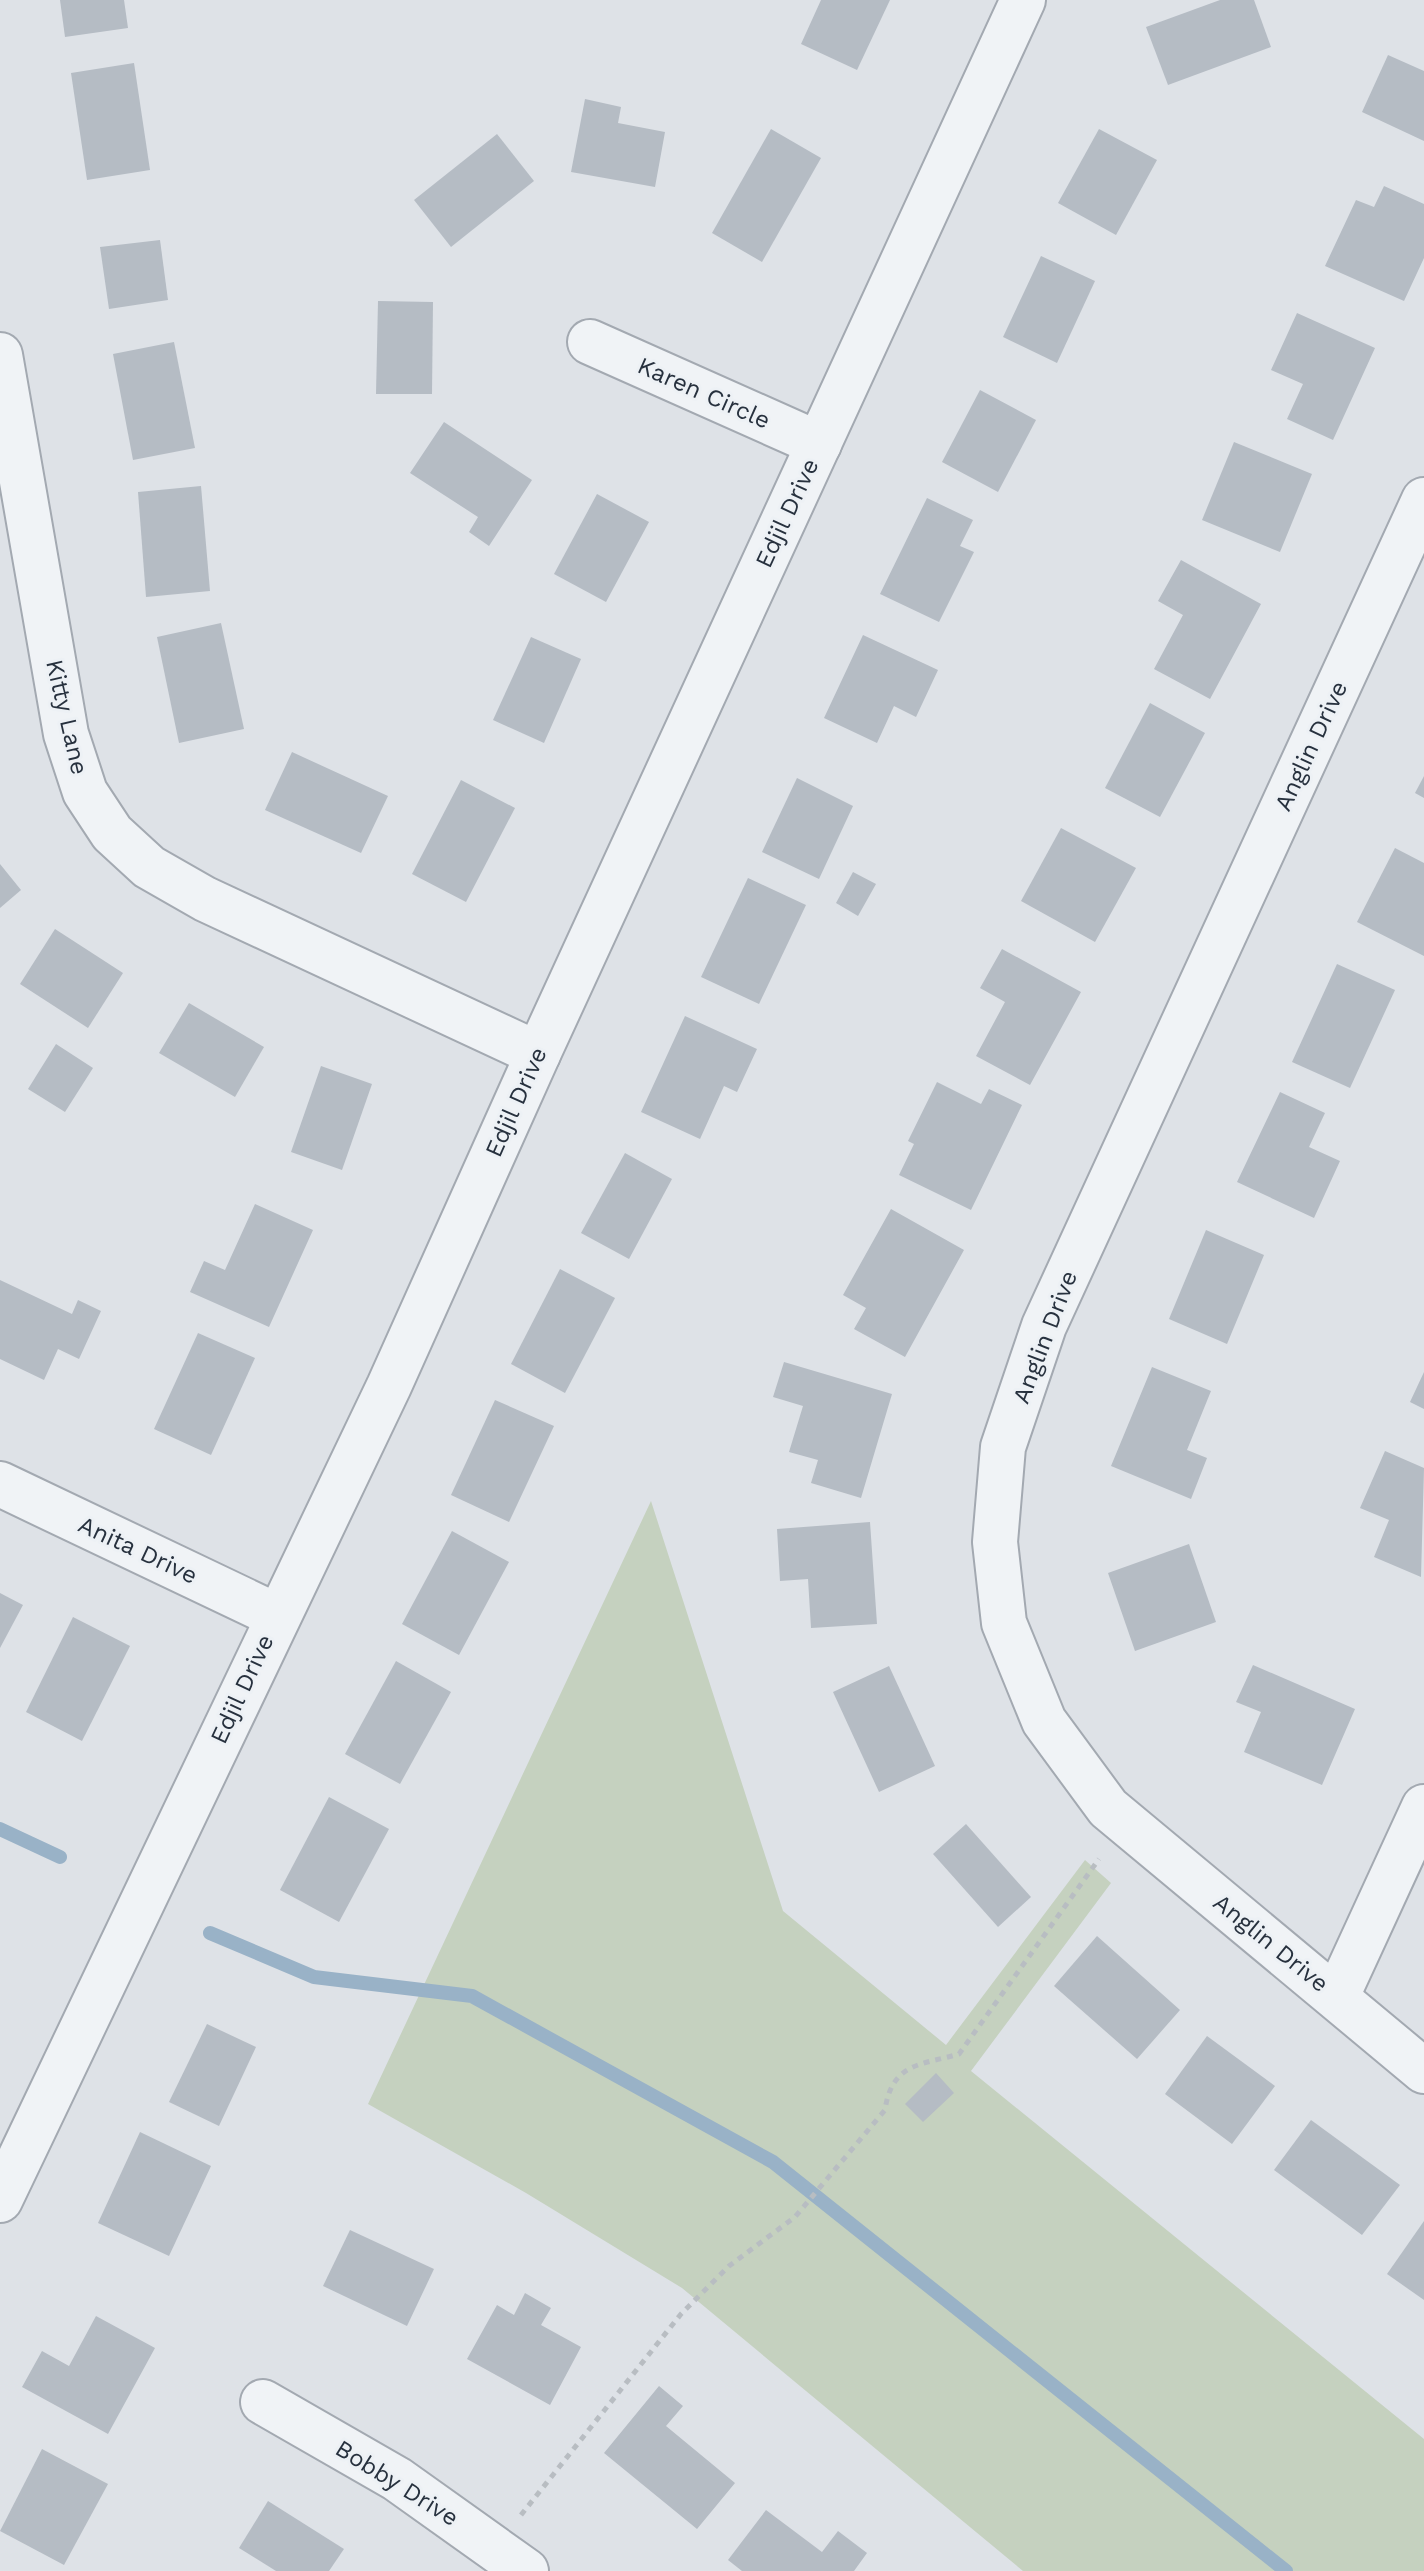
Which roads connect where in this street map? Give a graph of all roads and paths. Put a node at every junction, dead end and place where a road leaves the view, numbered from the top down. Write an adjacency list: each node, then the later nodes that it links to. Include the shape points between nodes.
1 (1023, 0): 5 (street, Edjil Drive)
2 (590, 342): 5 (street, Karen Circle)
3 (0, 355): 4 (street, Kitty Lane)
4 (5, 425): 7 (street, Kitty Lane, via 66,734 85,792 112,833 149,867 205,899)
5 (819, 444): 7 (street, Edjil Drive)
6 (1424, 500): 11 (street, Anglin Drive, via 1044,1326 1003,1447 995,1542 1004,1623 1044,1721)
7 (538, 1054): 9 (street, Edjil Drive, via 389,1386)
8 (0, 1484): 9 (street, Anita Drive)
9 (277, 1616): 14 (street, Edjil Drive)
10 (1424, 1807): 12 (street)
11 (1125, 1823): 12 (street, Anglin Drive); 16 (path, via 959,2054 917,2063 902,2072 887,2095 885,2110 795,2217 729,2266 681,2314 559,2471)
12 (1337, 1996): 13 (street, Anglin Drive)
13 (1424, 2071)
14 (1, 2196)
15 (263, 2402): 16 (street, Bobby Drive, via 397,2479)
16 (501, 2563)

